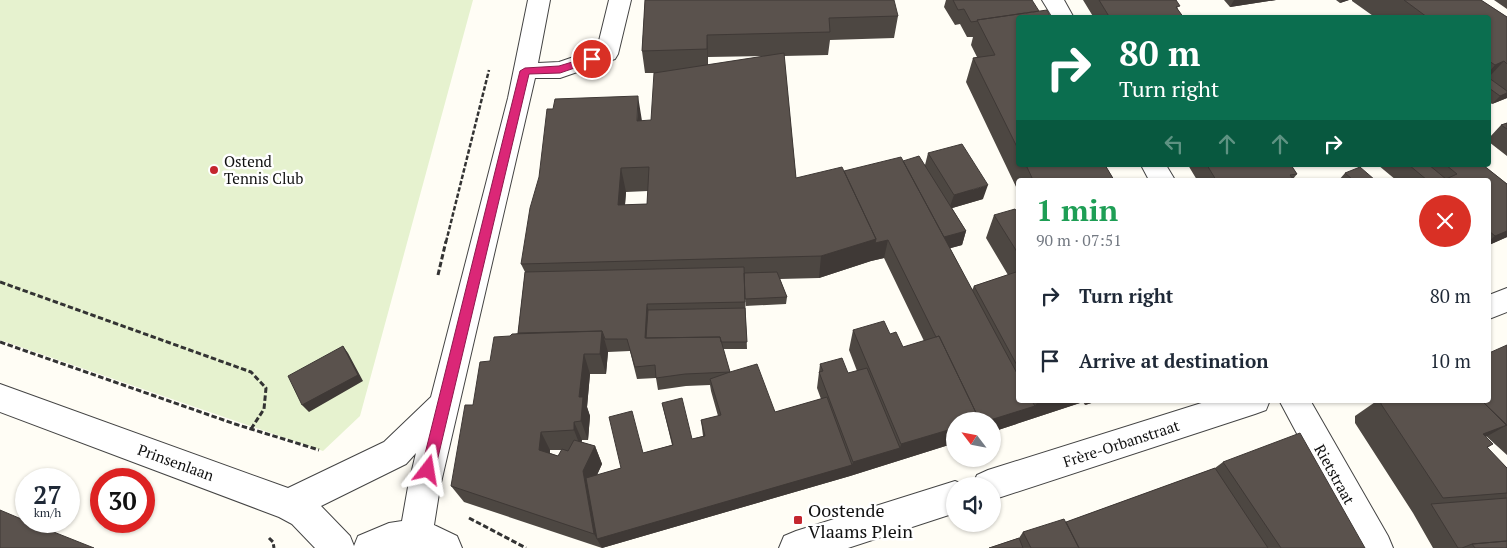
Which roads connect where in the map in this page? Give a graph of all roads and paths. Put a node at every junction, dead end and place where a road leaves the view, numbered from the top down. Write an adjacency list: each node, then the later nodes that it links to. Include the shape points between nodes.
1 (539, 0): 6 (street)
2 (620, 0): 6 (street, via 608,54 560,70)
3 (1053, 0): 4 (street)
4 (1062, 15)
5 (491, 63): 10 (path)
6 (525, 71): 17 (street)
7 (1154, 167): 8 (street)
8 (1161, 178)
9 (0, 282): 18 (path, via 252,372 266,388 264,409)
10 (436, 283)
11 (1507, 300): 12 (street)
12 (1491, 306)
13 (0, 342): 18 (path)
14 (0, 398): 22 (street, Prinsenlaan)
15 (1246, 403): 20 (street, Frère-Orbanstraat)
16 (1296, 403): 30 (street, Rietstraat)
17 (444, 405): 22 (street, via 395,453); 24 (street)
18 (251, 429): 19 (path)
19 (323, 451)
20 (1001, 482)
21 (946, 500): 29 (street)
22 (289, 504): 25 (street, Prinsenlaan, via 304,512)
23 (466, 517): 28 (path)
24 (415, 536): 26 (street, via 386,539); 27 (street, via 435,541)
25 (338, 548)
26 (370, 548)
27 (446, 548)
28 (526, 548)
29 (796, 548)
30 (1376, 548)

